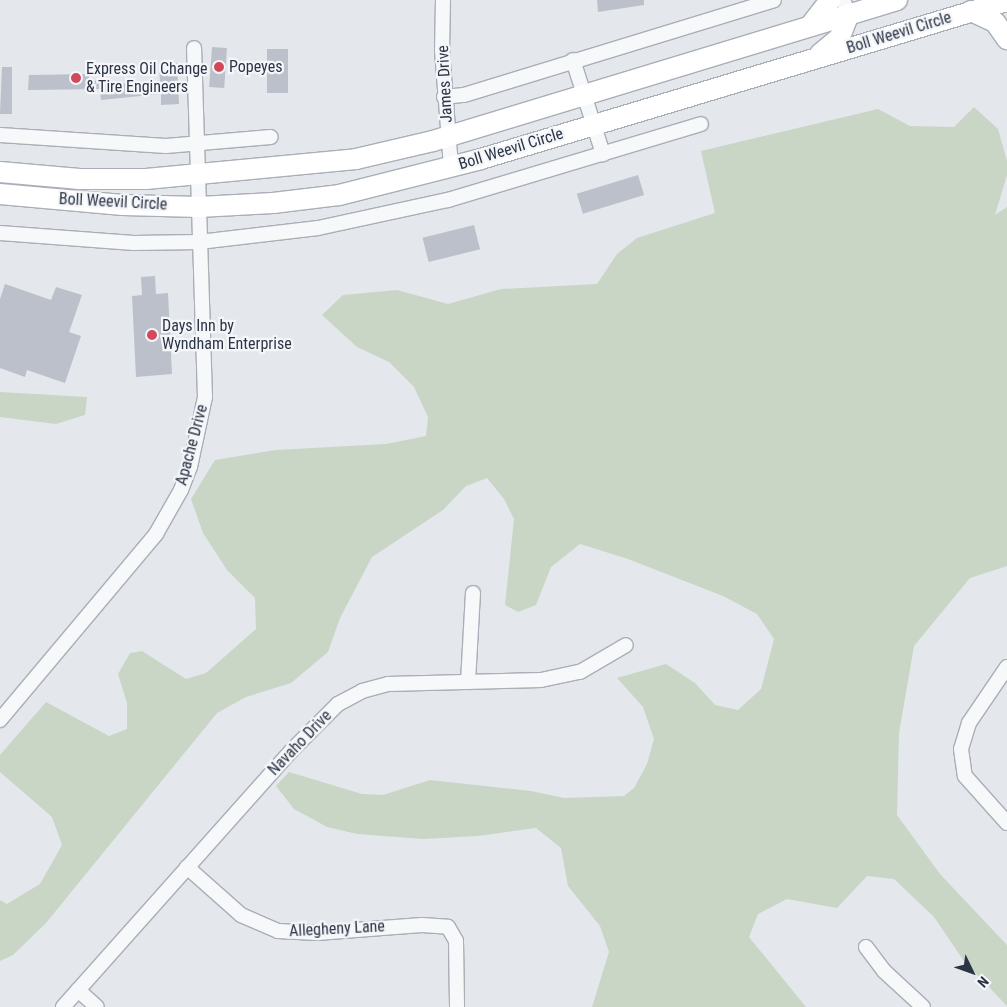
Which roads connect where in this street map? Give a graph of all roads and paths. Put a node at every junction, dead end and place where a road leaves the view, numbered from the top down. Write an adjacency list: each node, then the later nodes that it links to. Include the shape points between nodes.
1 (443, 0): 14 (street, James Drive)
2 (774, 0): 12 (street)
3 (830, 0): 8 (highway)
4 (897, 0): 6 (highway, Boll Weevil Circle, via 876,6)
5 (1007, 1): 7 (highway, Boll Weevil Circle)
6 (849, 5): 8 (highway, Boll Weevil Circle); 11 (highway, via 840,37)
7 (972, 11): 9 (highway, via 995,22); 11 (highway, Boll Weevil Circle)
8 (810, 26): 13 (highway, Boll Weevil Circle)
9 (1007, 39)
10 (194, 48): 20 (street, Apache Drive)
11 (815, 58): 16 (highway, Boll Weevil Circle)
12 (573, 60): 13 (street); 14 (street, via 464,95)
13 (586, 93): 16 (street); 18 (highway, Boll Weevil Circle)
14 (444, 97): 18 (street, James Drive)
15 (701, 124): 21 (street)
16 (594, 126): 21 (street); 22 (highway, Boll Weevil Circle)
17 (0, 135): 20 (street, via 100,144)
18 (448, 136): 22 (street, James Drive); 24 (highway, Boll Weevil Circle, via 356,160)
19 (271, 137): 20 (street)
20 (198, 144): 24 (street, Apache Drive)
21 (604, 154): 28 (street, via 396,213 318,228)
22 (451, 167): 26 (highway, Boll Weevil Circle, via 326,197)
23 (0, 172): 24 (highway, Boll Weevil Circle, via 80,179)
24 (198, 176): 26 (street, Apache Drive)
25 (0, 194): 26 (highway, Boll Weevil Circle, via 123,205)
26 (199, 207): 28 (street, Apache Drive)
27 (0, 234): 28 (street, via 117,243)
28 (200, 242): 33 (street, Apache Drive, via 205,397 196,446 181,490 156,534)
29 (472, 594): 32 (street)
30 (626, 645): 32 (street, Navaho Drive, via 580,672 532,681)
31 (1007, 667): 34 (street, via 969,723 960,749 965,776)
32 (468, 682): 35 (street, Navaho Drive, via 388,684 362,691 338,704 318,721)
33 (0, 720)
34 (1007, 823)
35 (187, 867): 37 (street, Navaho Drive); 40 (street, Allegheny Lane, via 241,915 278,931 317,933 413,925 448,927 456,942)
36 (866, 947): 41 (street, via 884,971)
37 (78, 990): 38 (street, Navaho Drive); 39 (street)
38 (63, 1007)
39 (97, 1007)
40 (457, 1007)
41 (923, 1007)

